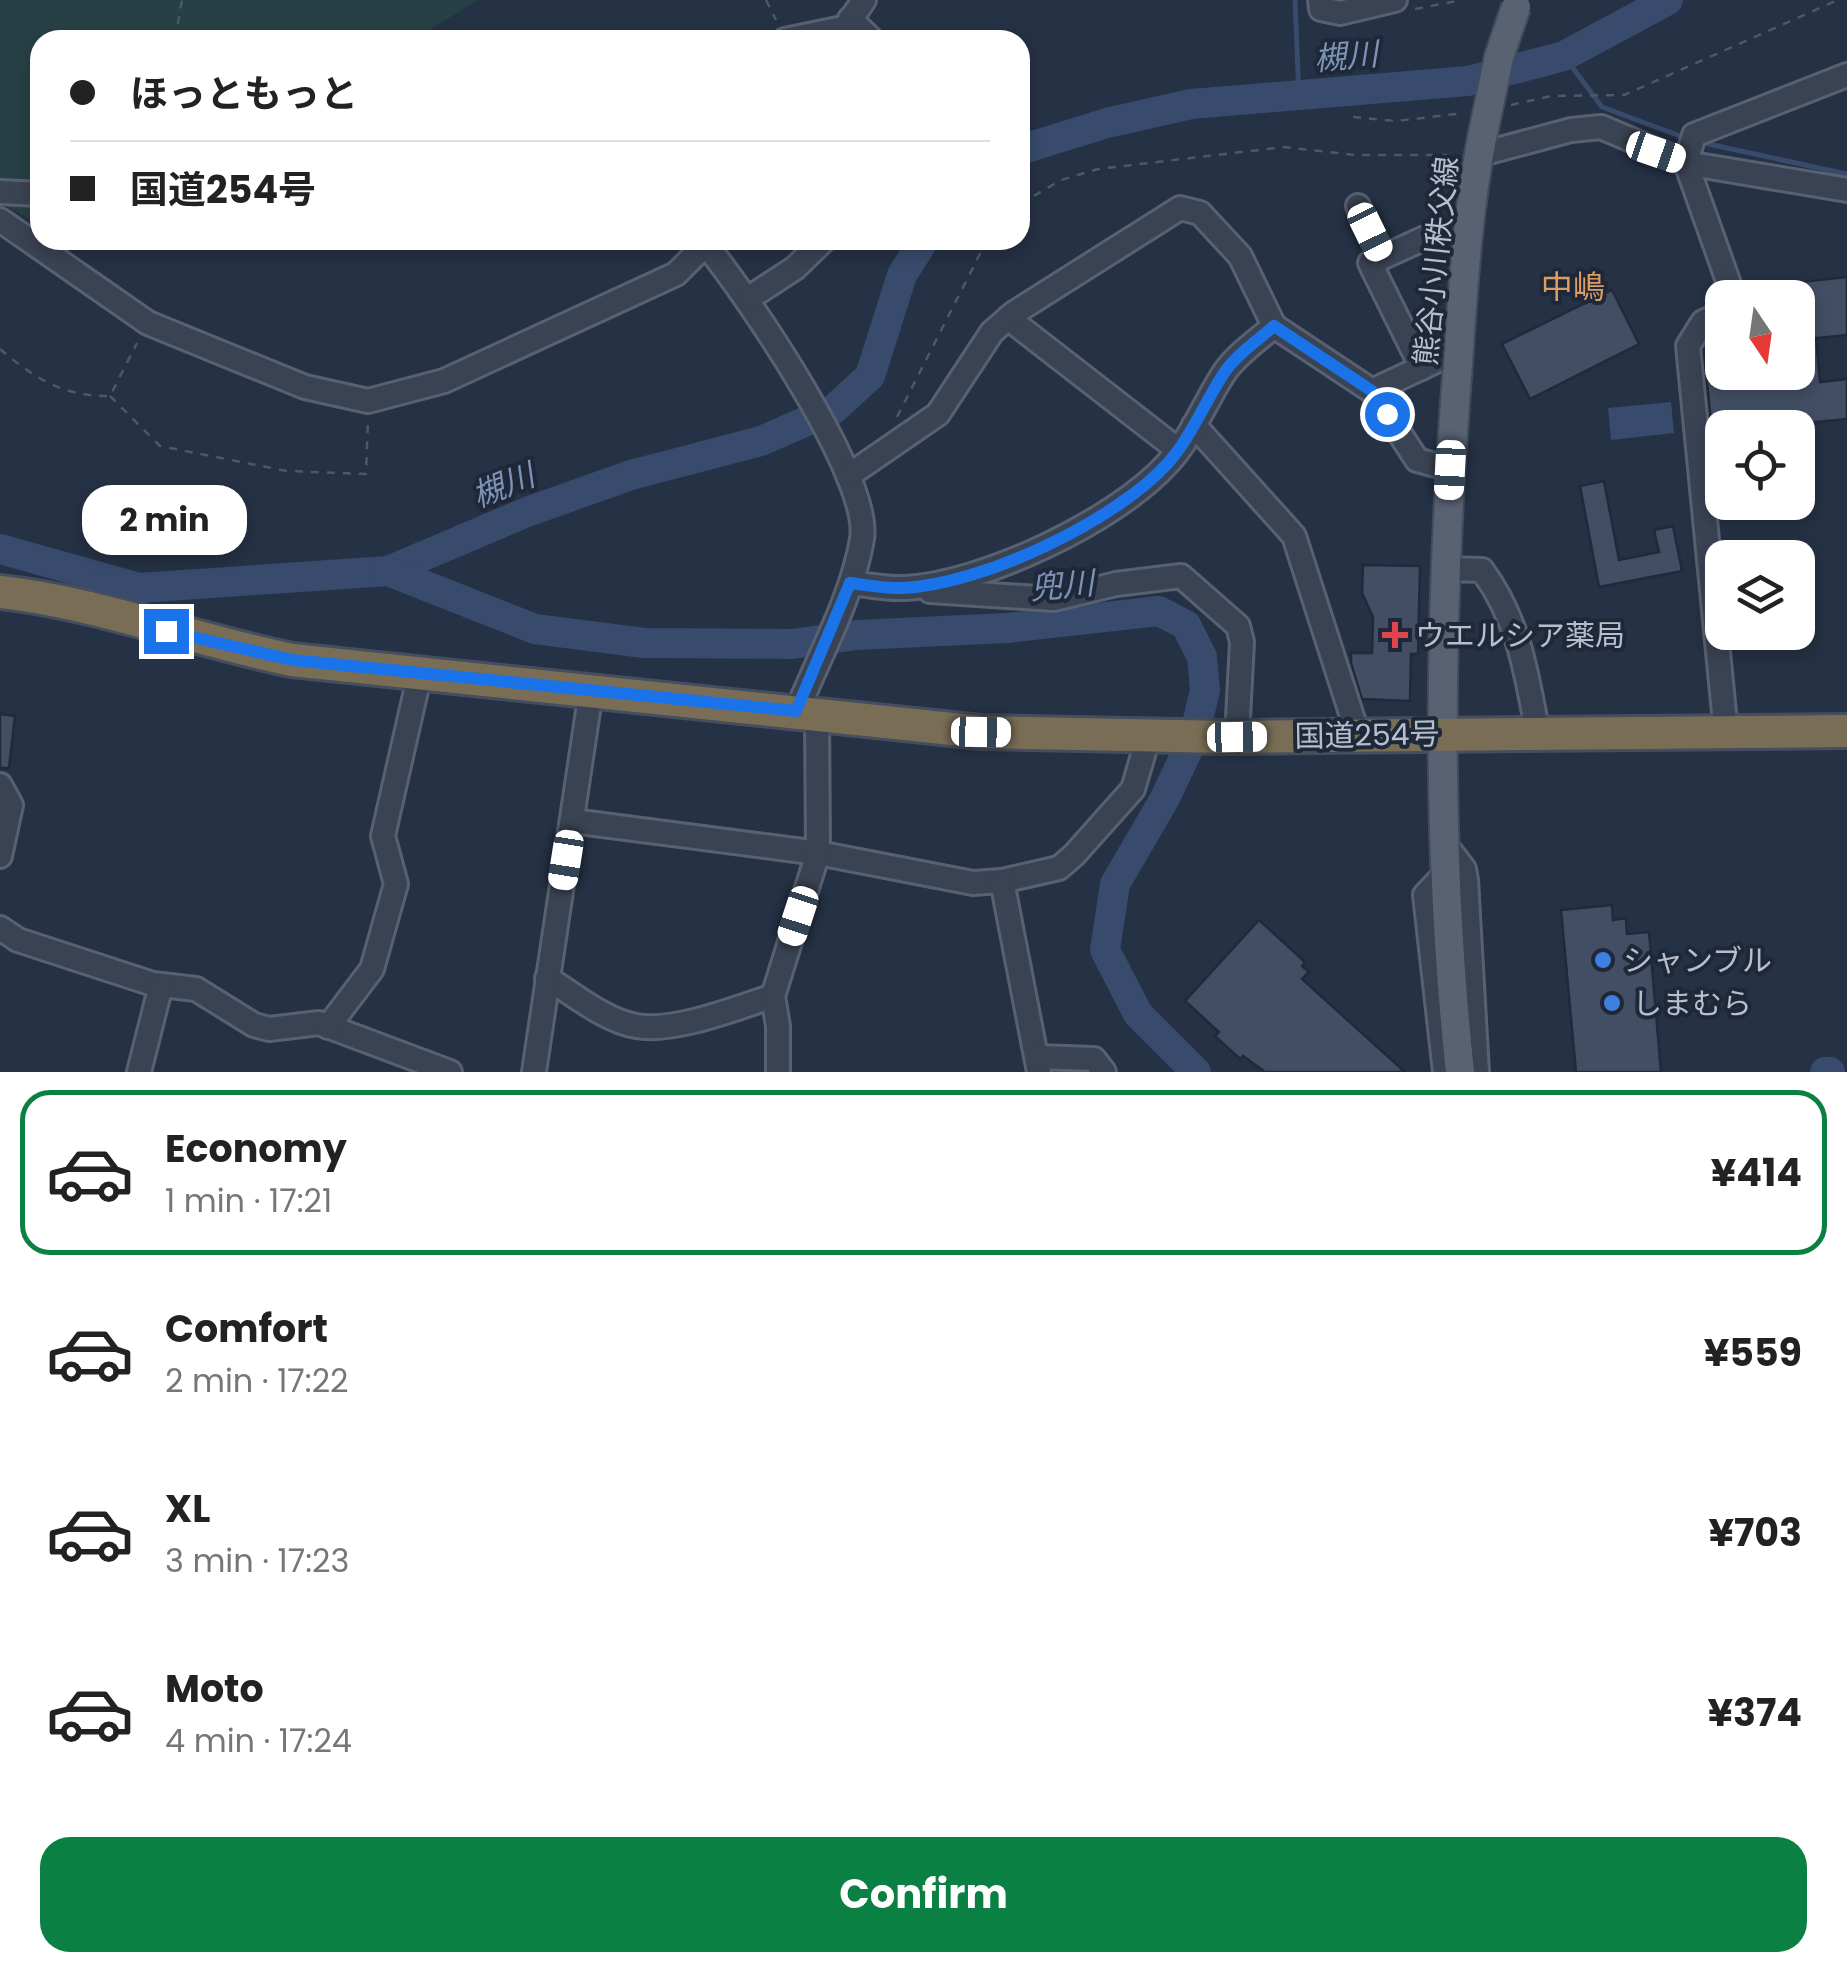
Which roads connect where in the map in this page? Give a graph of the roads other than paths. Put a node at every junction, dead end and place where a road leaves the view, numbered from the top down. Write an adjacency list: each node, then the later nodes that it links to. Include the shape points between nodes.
1 (864, 0): 5 (street)
2 (1320, 0): 3 (street, via 1321,9 1340,14)
3 (1388, 2)
4 (1517, 3): 7 (main road, 熊谷小川秩父線, bridge)
5 (843, 29)
6 (1847, 75): 8 (street, via 1694,135)
7 (1478, 135): 8 (street, via 1601,127); 26 (main road, 熊谷小川秩父線)
8 (1686, 163): 9 (street); 21 (street)
9 (1847, 190)
10 (0, 192): 11 (street)
11 (30, 194)
12 (1358, 206): 20 (street)
13 (0, 220): 15 (street)
14 (1426, 238): 20 (street)
15 (30, 241)
16 (43, 250): 17 (street, via 148,323 305,387 368,401 444,381 676,274)
17 (701, 250)
18 (713, 250): 22 (street)
19 (814, 250): 22 (street)
20 (1382, 257): 27 (street, via 1370,263)
21 (1728, 280)
22 (749, 298): 32 (street)
23 (1008, 318): 25 (street, via 1180,208 1200,213 1240,256); 30 (street); 32 (street, via 938,414)
24 (1705, 321): 41 (street, via 1688,346)
25 (1274, 326): 28 (street); 29 (street, via 1226,369)
26 (1459, 350): 27 (street); 31 (main road, 熊谷小川秩父線)
27 (1422, 368): 28 (street)
28 (1372, 391): 31 (street, via 1416,460)
29 (1194, 426): 30 (street); 42 (street, via 1294,536)
30 (1178, 450): 35 (street, via 1134,494 1059,540 936,584)
31 (1450, 470): 33 (main road, 熊谷小川秩父線)
32 (847, 473): 34 (street, via 862,524)
33 (1446, 568): 43 (main road, 熊谷小川秩父線); 45 (street, via 1482,570 1498,591 1520,637)
34 (848, 588): 35 (street); 39 (street, via 818,658)
35 (901, 589): 46 (street, via 1054,600 1181,576 1238,626)
36 (0, 592): 37 (highway, 国道254号, via 91,608 274,656)
37 (420, 673): 38 (highway, 国道254号); 58 (street, via 383,836 396,884 372,970)
38 (591, 690): 39 (highway, 国道254号); 48 (street)
39 (807, 712): 44 (highway, 国道254号, via 981,732); 50 (street)
40 (1847, 731): 41 (highway, 国道254号)
41 (1726, 733): 45 (highway, 国道254号)
42 (1358, 734): 43 (highway, 国道254号); 46 (highway, 国道254号)
43 (1442, 734): 45 (highway, 国道254号); 49 (main road, 熊谷小川秩父線)
44 (1152, 735): 46 (highway, 国道254号); 53 (street, via 1133,789 1074,855 1059,868)
45 (1538, 735)
46 (1232, 737)
47 (0, 785): 51 (street, via 11,805)
48 (572, 820): 50 (street); 55 (street)
49 (1444, 843): 52 (main road, 熊谷小川秩父線); 67 (street, via 1466,880)
50 (818, 854): 53 (street, via 974,882); 57 (street)
51 (0, 856)
52 (1445, 874): 65 (street, via 1425,895); 66 (main road, 熊谷小川秩父線)
53 (1002, 881): 59 (street)
54 (0, 928): 56 (street, via 18,940)
55 (547, 978): 57 (street, via 611,1018 639,1027 714,1016); 62 (street)
56 (161, 985): 58 (street, via 196,989 269,1029 304,1022); 60 (street)
57 (772, 996): 63 (street)
58 (328, 1026): 61 (street)
59 (1038, 1065): 64 (street, via 1094,1059)
60 (139, 1072)
61 (450, 1072)
62 (534, 1072)
63 (778, 1072)
64 (1104, 1072)
65 (1445, 1072)
66 (1460, 1072)
67 (1477, 1072)

